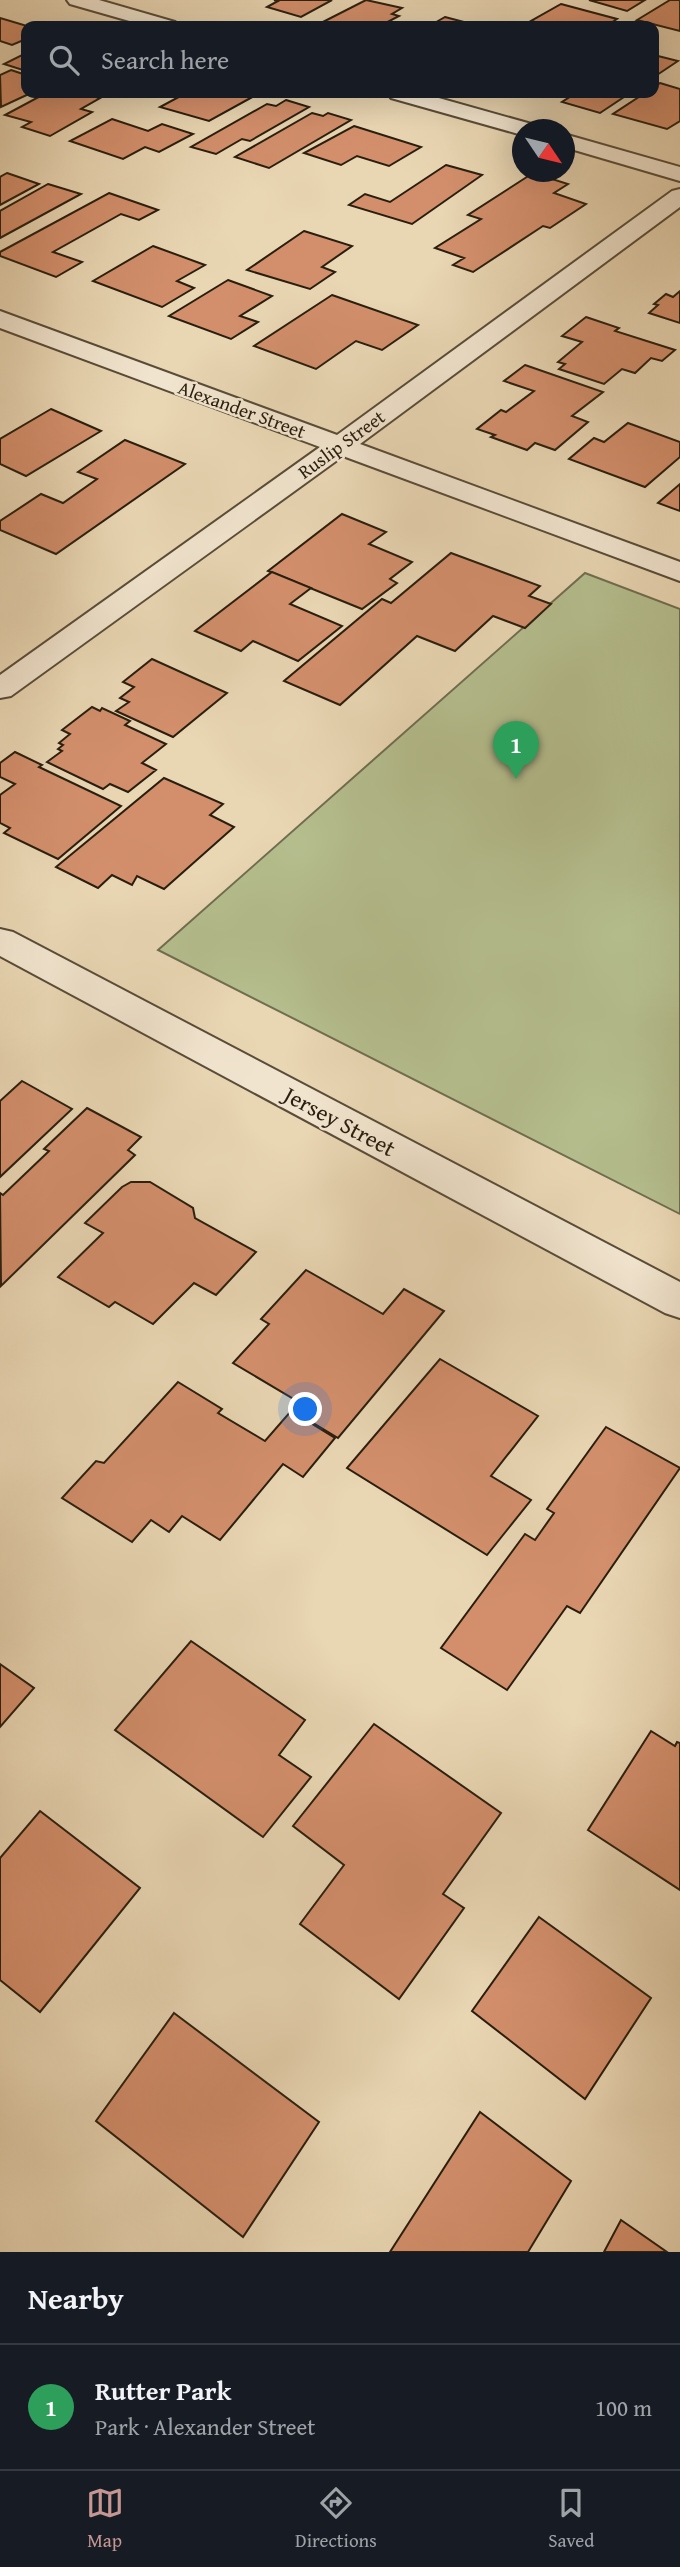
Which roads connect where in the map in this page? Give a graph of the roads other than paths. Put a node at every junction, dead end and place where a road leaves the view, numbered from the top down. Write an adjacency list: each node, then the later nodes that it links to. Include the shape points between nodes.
1 (77, 0): 2 (street)
2 (150, 21)
3 (416, 98): 4 (street)
4 (512, 126)
5 (575, 143): 6 (street)
6 (680, 174)
7 (680, 196): 9 (street, Ruslip Street)
8 (0, 319): 9 (street, Alexander Street)
9 (340, 446): 10 (street, Alexander Street); 11 (street, Ruslip Street)
10 (680, 572)
11 (0, 689)
12 (0, 941): 13 (street, Jersey Street)
13 (680, 1301)

